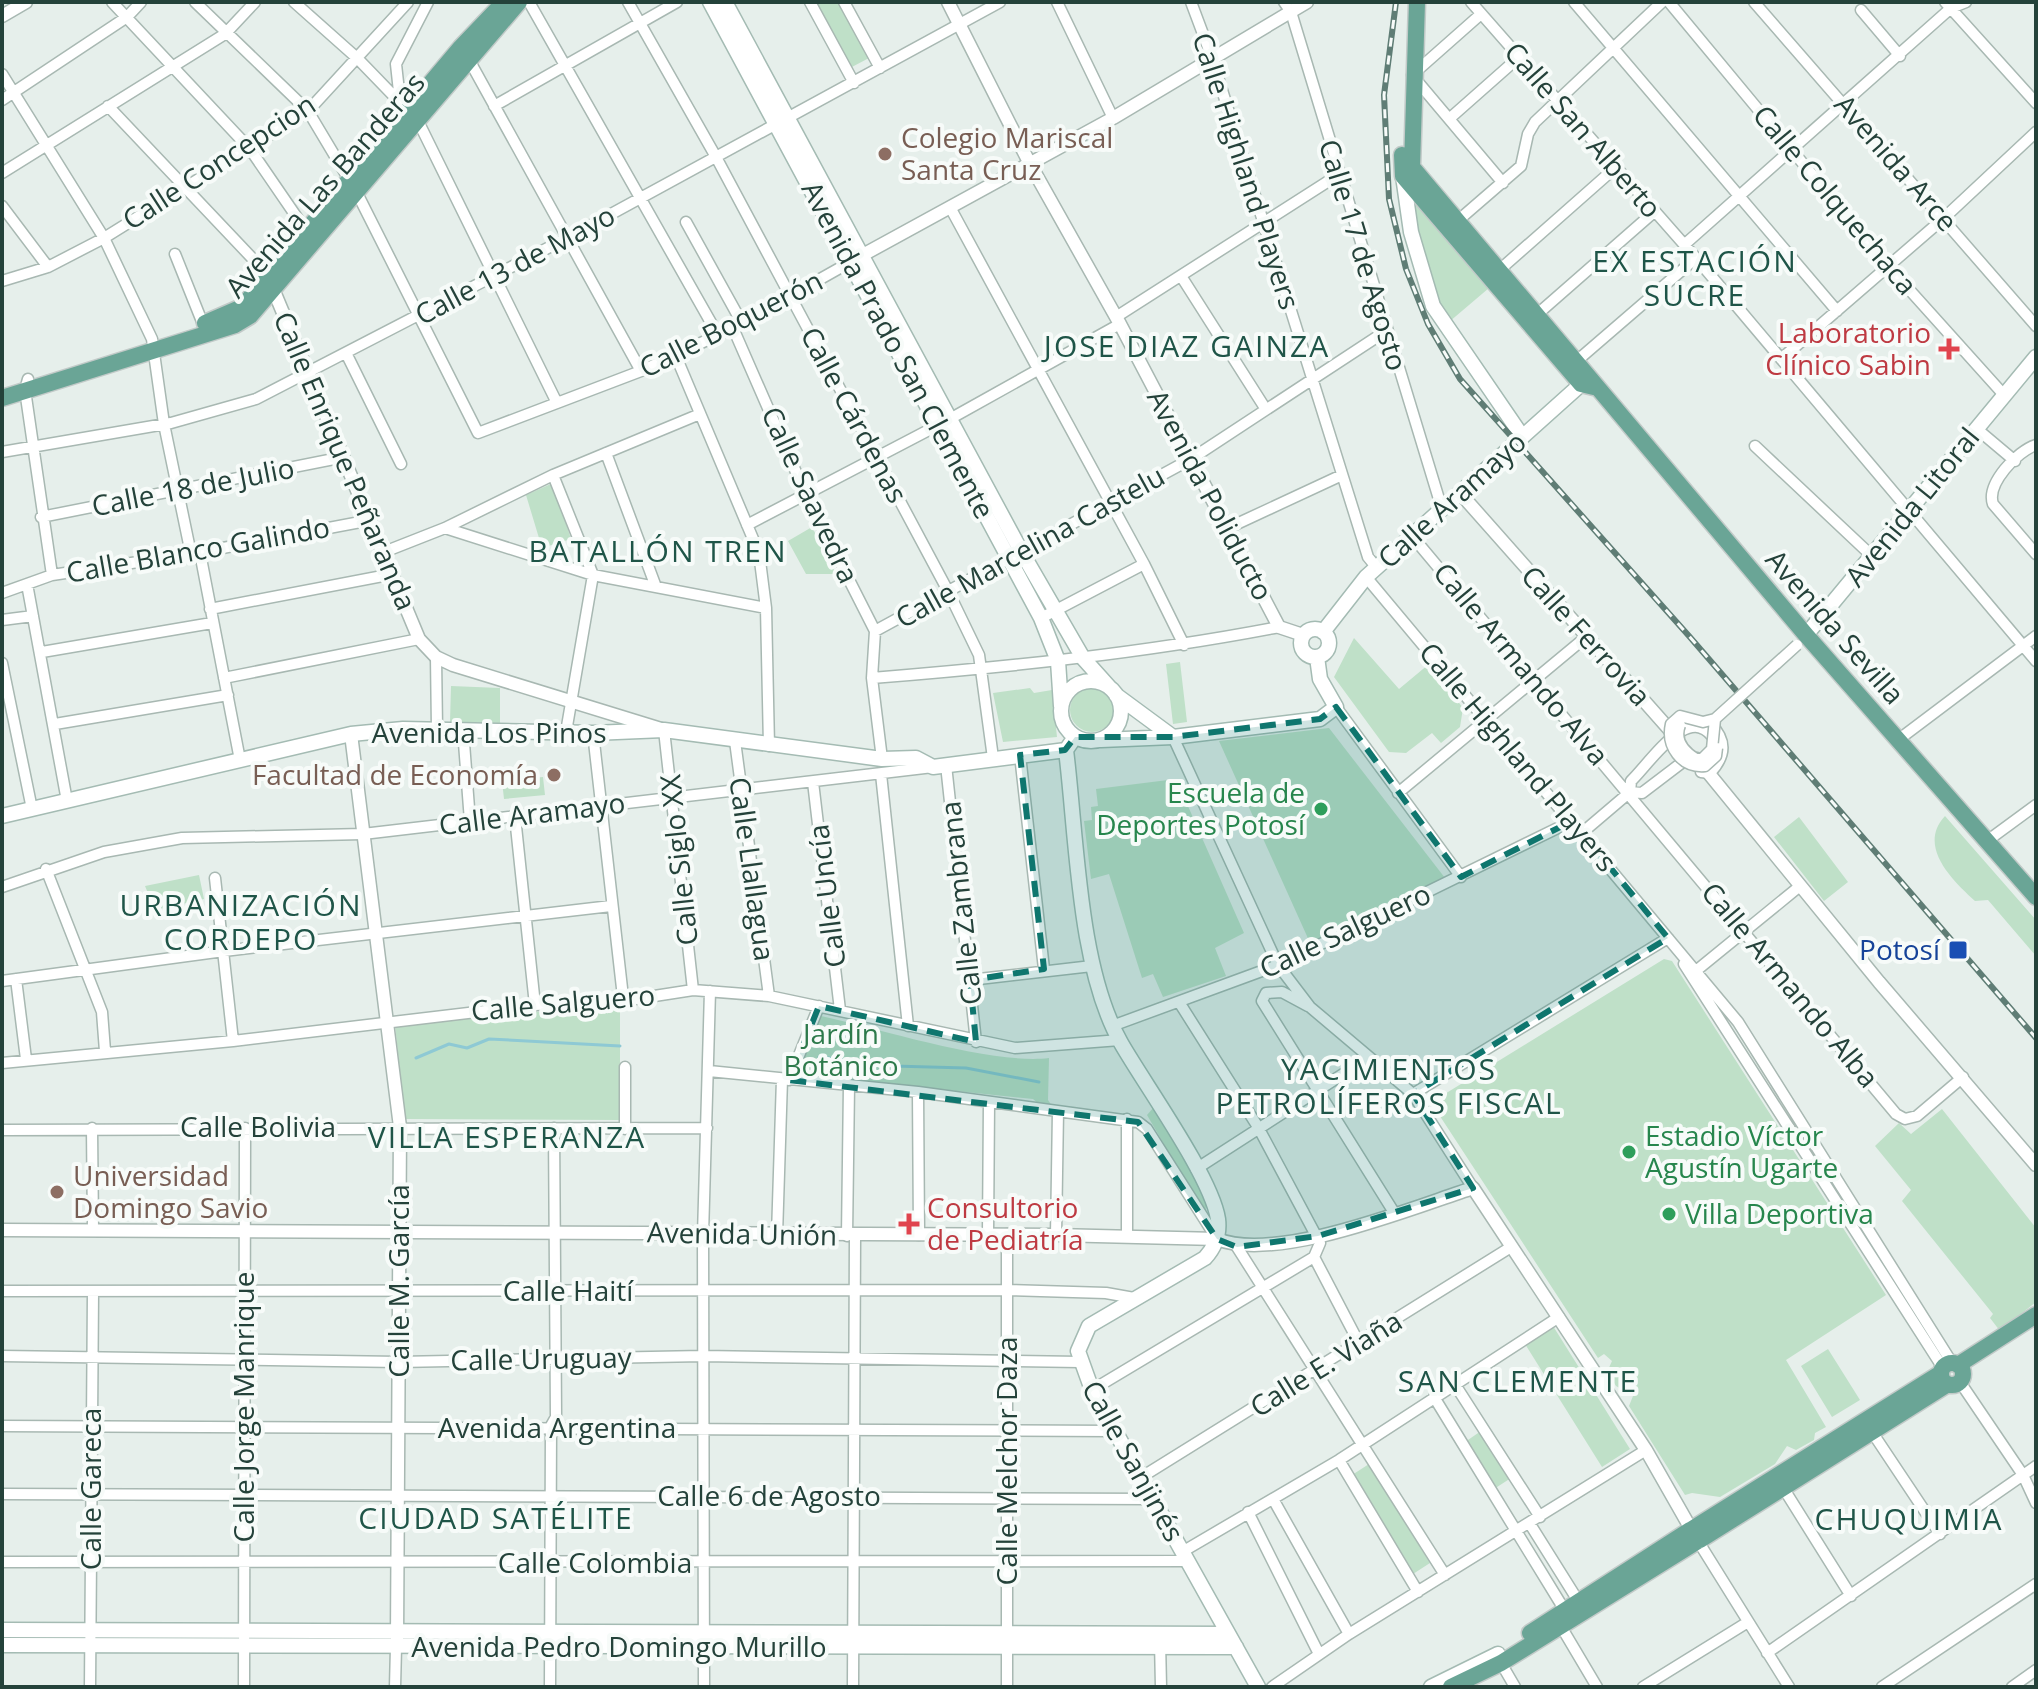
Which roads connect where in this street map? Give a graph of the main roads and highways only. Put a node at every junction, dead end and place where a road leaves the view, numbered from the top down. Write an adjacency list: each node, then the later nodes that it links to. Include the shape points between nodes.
1 (504, 2): 7 (main road, Avenida Las Banderas)
2 (519, 2): 7 (main road, Avenida Las Banderas)
3 (710, 2): 8 (main road, Avenida Prado San Clemente)
4 (725, 2): 8 (main road, Avenida Prado San Clemente)
5 (1408, 2): 9 (main road, via 1400,139)
6 (1417, 2): 10 (main road, Avenida Sevilla, via 1412,167)
7 (465, 53): 11 (main road, Avenida Las Banderas, via 408,111)
8 (782, 121): 19 (main road, Avenida Prado San Clemente)
9 (1403, 176): 10 (main road, Avenida Sevilla); 18 (main road, via 1411,232 1433,306)
10 (1453, 225): 14 (main road, Avenida Sevilla)
11 (271, 284): 12 (main road, Avenida Las Banderas, via 242,307); 12 (main road, Avenida Las Banderas, via 250,316 235,325)
12 (152, 344): 15 (main road, Avenida Las Banderas)
13 (2036, 357): 21 (main road, Avenida Litoral)
14 (1590, 383): 18 (main road, Calle Aramayo); 21 (main road, Avenida Sevilla)
15 (27, 384): 16 (main road, Avenida Las Banderas); 17 (main road, Avenida Las Banderas)
16 (2, 386)
17 (2, 398)
18 (1522, 436): 20 (main road, Calle Aramayo, via 1372,572)
19 (1048, 615): 23 (main road, Avenida Prado San Clemente); 24 (main road, Avenida Prado San Clemente)
20 (1323, 632): 22 (main road, via 1329,644); 22 (main road, via 1314,629 1303,635 1302,649)
21 (1802, 640): 30 (main road, Avenida Sevilla)
22 (1317, 657): 26 (main road, via 1320,679 1336,707 1320,719)
23 (1112, 691): 24 (main road, via 1099,682 1080,683 1064,696); 26 (main road); 27 (main road, via 1120,703 1119,721)
24 (1061, 706): 25 (main road, via 1065,727)
25 (1075, 737): 27 (main road); 28 (main road)
26 (1173, 737): 27 (main road)
27 (1101, 740)
28 (1066, 750): 29 (main road, Avenida Los Pinos, via 939,766 916,758 881,767 664,730 351,734); 38 (main road, Calle Sanjinés, via 1097,993 1215,1207 1217,1239 1205,1258 1089,1326 1078,1351 1080,1362 1113,1431)
29 (2, 816)
30 (2036, 897)
31 (2036, 1315): 33 (main road)
32 (2036, 1327): 33 (main road)
33 (1952, 1373): 40 (main road)
34 (2, 1630): 36 (main road, Avenida Pedro Domingo Murillo)
35 (244, 1638): 36 (main road, Avenida Pedro Domingo Murillo); 37 (main road, Avenida Pedro Domingo Murillo, via 397,1631 854,1631); 37 (main road, Avenida Pedro Domingo Murillo, via 549,1649 1007,1649)
36 (90, 1639): 39 (main road, Avenida Pedro Domingo Murillo)
37 (1160, 1640): 38 (main road, Avenida Pedro Domingo Murillo)
38 (1232, 1640): 42 (main road, Calle Sanjinés)
39 (2, 1645)
40 (1499, 1658): 41 (main road); 43 (main road)
41 (1474, 1681): 44 (main road)
42 (1258, 1687)
43 (1431, 1687)
44 (1451, 1687)

